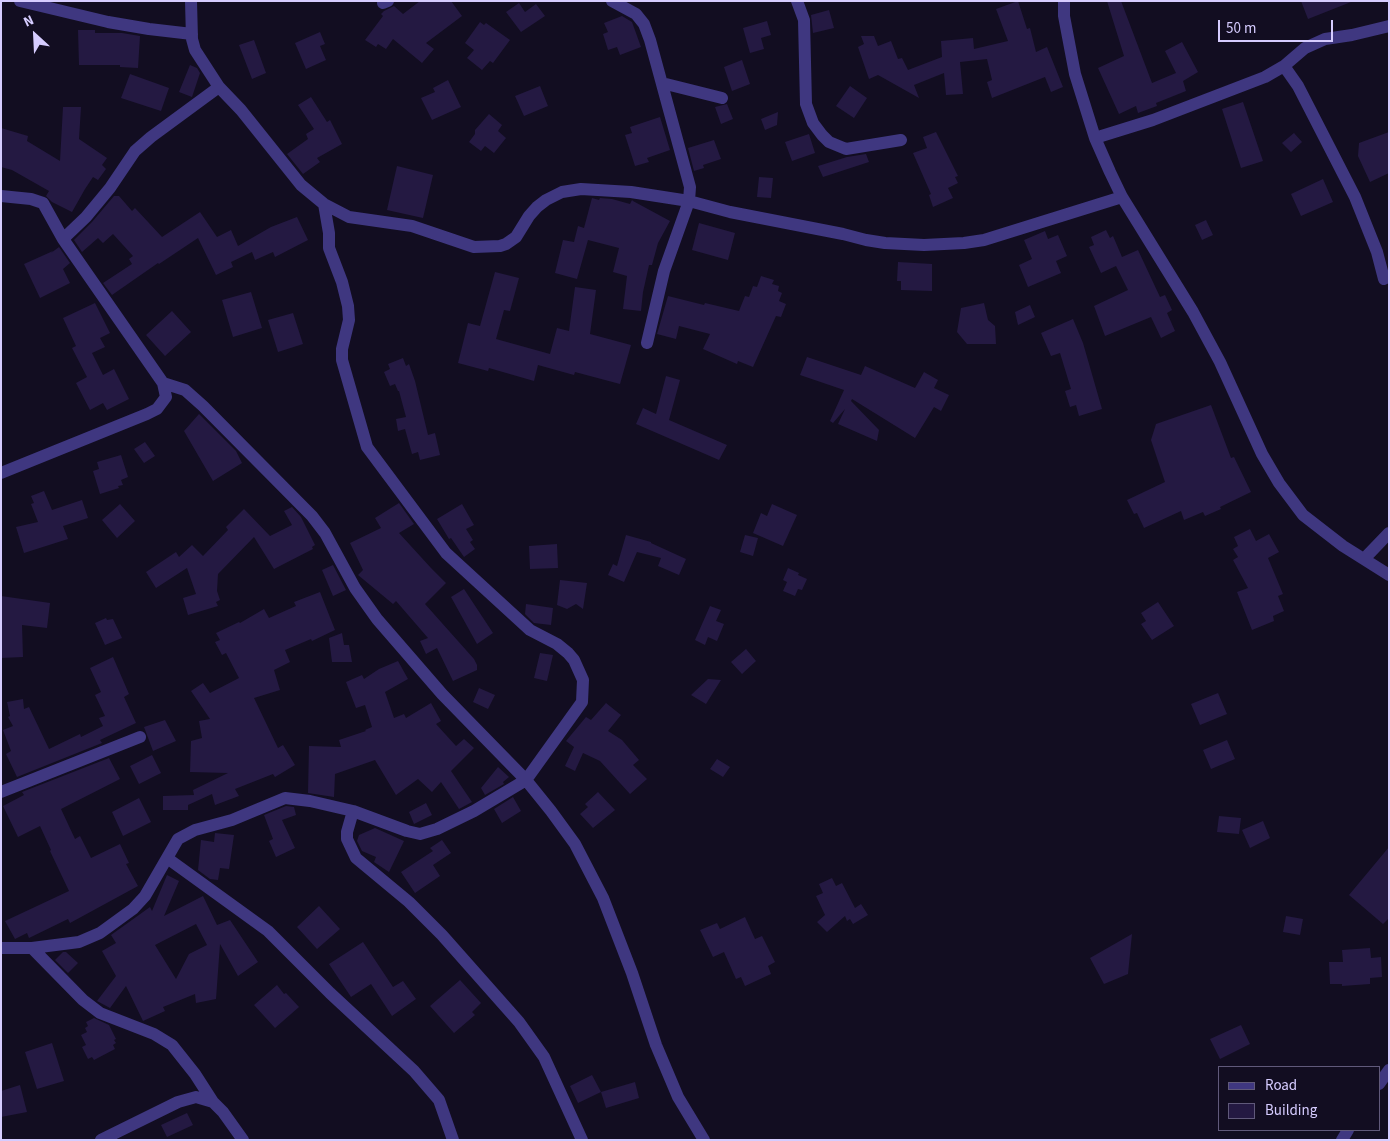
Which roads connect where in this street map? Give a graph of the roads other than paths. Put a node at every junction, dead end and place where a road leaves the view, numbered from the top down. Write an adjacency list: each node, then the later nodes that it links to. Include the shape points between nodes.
1 (20, 1): 7 (street, via 108,22)
2 (191, 1): 7 (street)
3 (612, 1): 9 (street, via 642,19)
4 (797, 1): 13 (street, via 804,20 806,104 813,123 829,142 846,149)
5 (1064, 1): 12 (street, via 1075,74)
6 (1389, 26): 8 (street, via 1325,39 1305,48)
7 (192, 34): 10 (street, via 195,50)
8 (1284, 66): 12 (street, via 1265,77 1153,120); 19 (street, via 1298,86 1355,197)
9 (662, 83): 11 (street); 16 (street, via 688,178)
10 (219, 87): 17 (street, via 302,184); 18 (street, via 135,152 110,188)
11 (722, 98)
12 (1095, 138): 15 (street)
13 (901, 140)
14 (1, 196): 18 (street, via 43,203)
15 (1122, 197): 16 (street, via 984,240 924,245 866,240 730,212); 24 (street, via 1193,312 1279,484 1306,519)
16 (689, 200): 17 (street, via 592,189 562,192 537,206 512,242 474,247 412,226 349,217); 20 (street, via 664,271)
17 (324, 204): 27 (street, via 330,248 348,306 349,320 342,360 367,447 446,553 530,630 568,653 583,680 579,708)
18 (63, 239): 21 (street)
19 (1384, 279)
20 (647, 343)
21 (163, 383): 22 (street, via 166,398 157,409); 27 (street, via 185,390 203,406 312,516 377,619 442,694)
22 (1, 473)
23 (1389, 533): 24 (street)
24 (1364, 559): 25 (street)
25 (1389, 575)
26 (140, 737): 28 (street)
27 (526, 780): 29 (street, via 474,811 424,833 407,831); 40 (street, via 556,818 590,872 611,917 678,1097)
28 (1, 792)
29 (353, 811): 30 (street, via 286,798 232,820 195,830 175,842); 39 (street, via 347,840 356,858 409,902 442,935 519,1022 544,1058)
30 (166, 858): 32 (street, via 145,896 118,922 87,940); 38 (street, via 268,931 414,1071 439,1100)
31 (1, 948): 32 (street)
32 (32, 948): 35 (street, via 100,1013 154,1034 172,1045)
33 (1389, 1070): 34 (street)
34 (1380, 1083)
35 (213, 1102): 36 (street, via 196,1097 178,1102); 37 (street)
36 (101, 1140)
37 (243, 1140)
38 (453, 1140)
39 (582, 1140)
40 (704, 1140)

